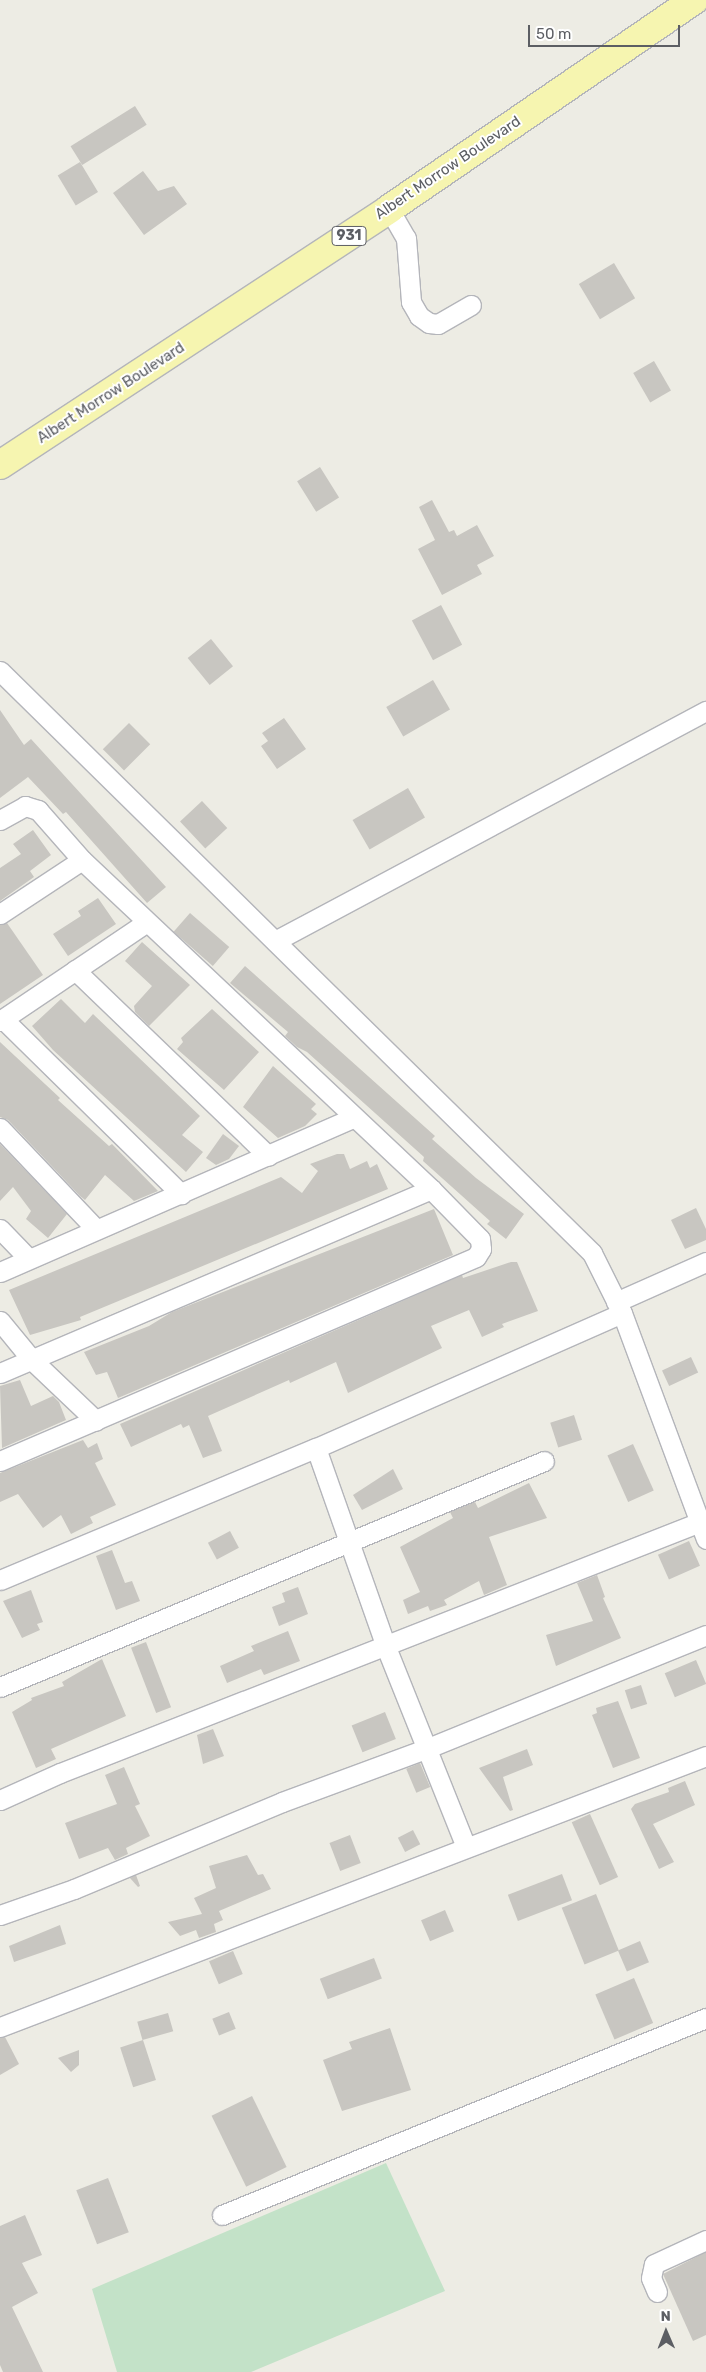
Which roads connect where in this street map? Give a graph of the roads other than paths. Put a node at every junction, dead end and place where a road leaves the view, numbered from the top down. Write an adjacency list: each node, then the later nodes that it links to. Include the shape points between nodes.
1 (694, 0): 2 (main road, Albert Morrow Boulevard / 931)
2 (389, 209): 3 (street, via 406,238 411,302 419,316 429,323 438,324); 4 (main road, Albert Morrow Boulevard / 931)
3 (470, 305)
4 (0, 465)
5 (0, 671): 11 (street)
6 (706, 711): 11 (street)
7 (0, 820): 8 (street, via 25,806 38,810)
8 (82, 860): 9 (street); 10 (street)
9 (0, 914)
10 (147, 922): 12 (street); 14 (street)
11 (275, 941): 24 (street, via 592,1253)
12 (75, 970): 13 (street); 16 (street)
13 (2, 1020): 18 (street)
14 (354, 1117): 16 (street); 17 (street)
15 (0, 1128): 20 (street)
16 (268, 1156): 18 (street)
17 (431, 1189): 26 (street); 28 (street, via 480,1239 481,1249 476,1257)
18 (181, 1194): 20 (street)
19 (0, 1229): 21 (street)
20 (96, 1229): 21 (street)
21 (28, 1258): 23 (street)
22 (706, 1262): 24 (street)
23 (0, 1272)
24 (619, 1308): 29 (street); 32 (street)
25 (0, 1321): 26 (street)
26 (32, 1360): 27 (street); 28 (street)
27 (0, 1373)
28 (96, 1421): 30 (street)
29 (316, 1448): 33 (street); 34 (street)
30 (0, 1461)
31 (544, 1461): 33 (street)
32 (703, 1531): 36 (street)
33 (350, 1544): 36 (street); 37 (street)
34 (0, 1580)
35 (706, 1635): 38 (street)
36 (386, 1647): 38 (street); 40 (street, via 60,1773)
37 (0, 1687)
38 (428, 1748): 41 (street); 42 (street, via 282,1802 74,1889)
39 (706, 1756): 41 (street)
40 (0, 1800)
41 (466, 1847): 44 (street)
42 (0, 1916)
43 (706, 2018): 45 (street)
44 (0, 2027)
45 (222, 2215)
46 (706, 2240): 47 (street, via 654,2264 651,2278)
47 (657, 2292)

